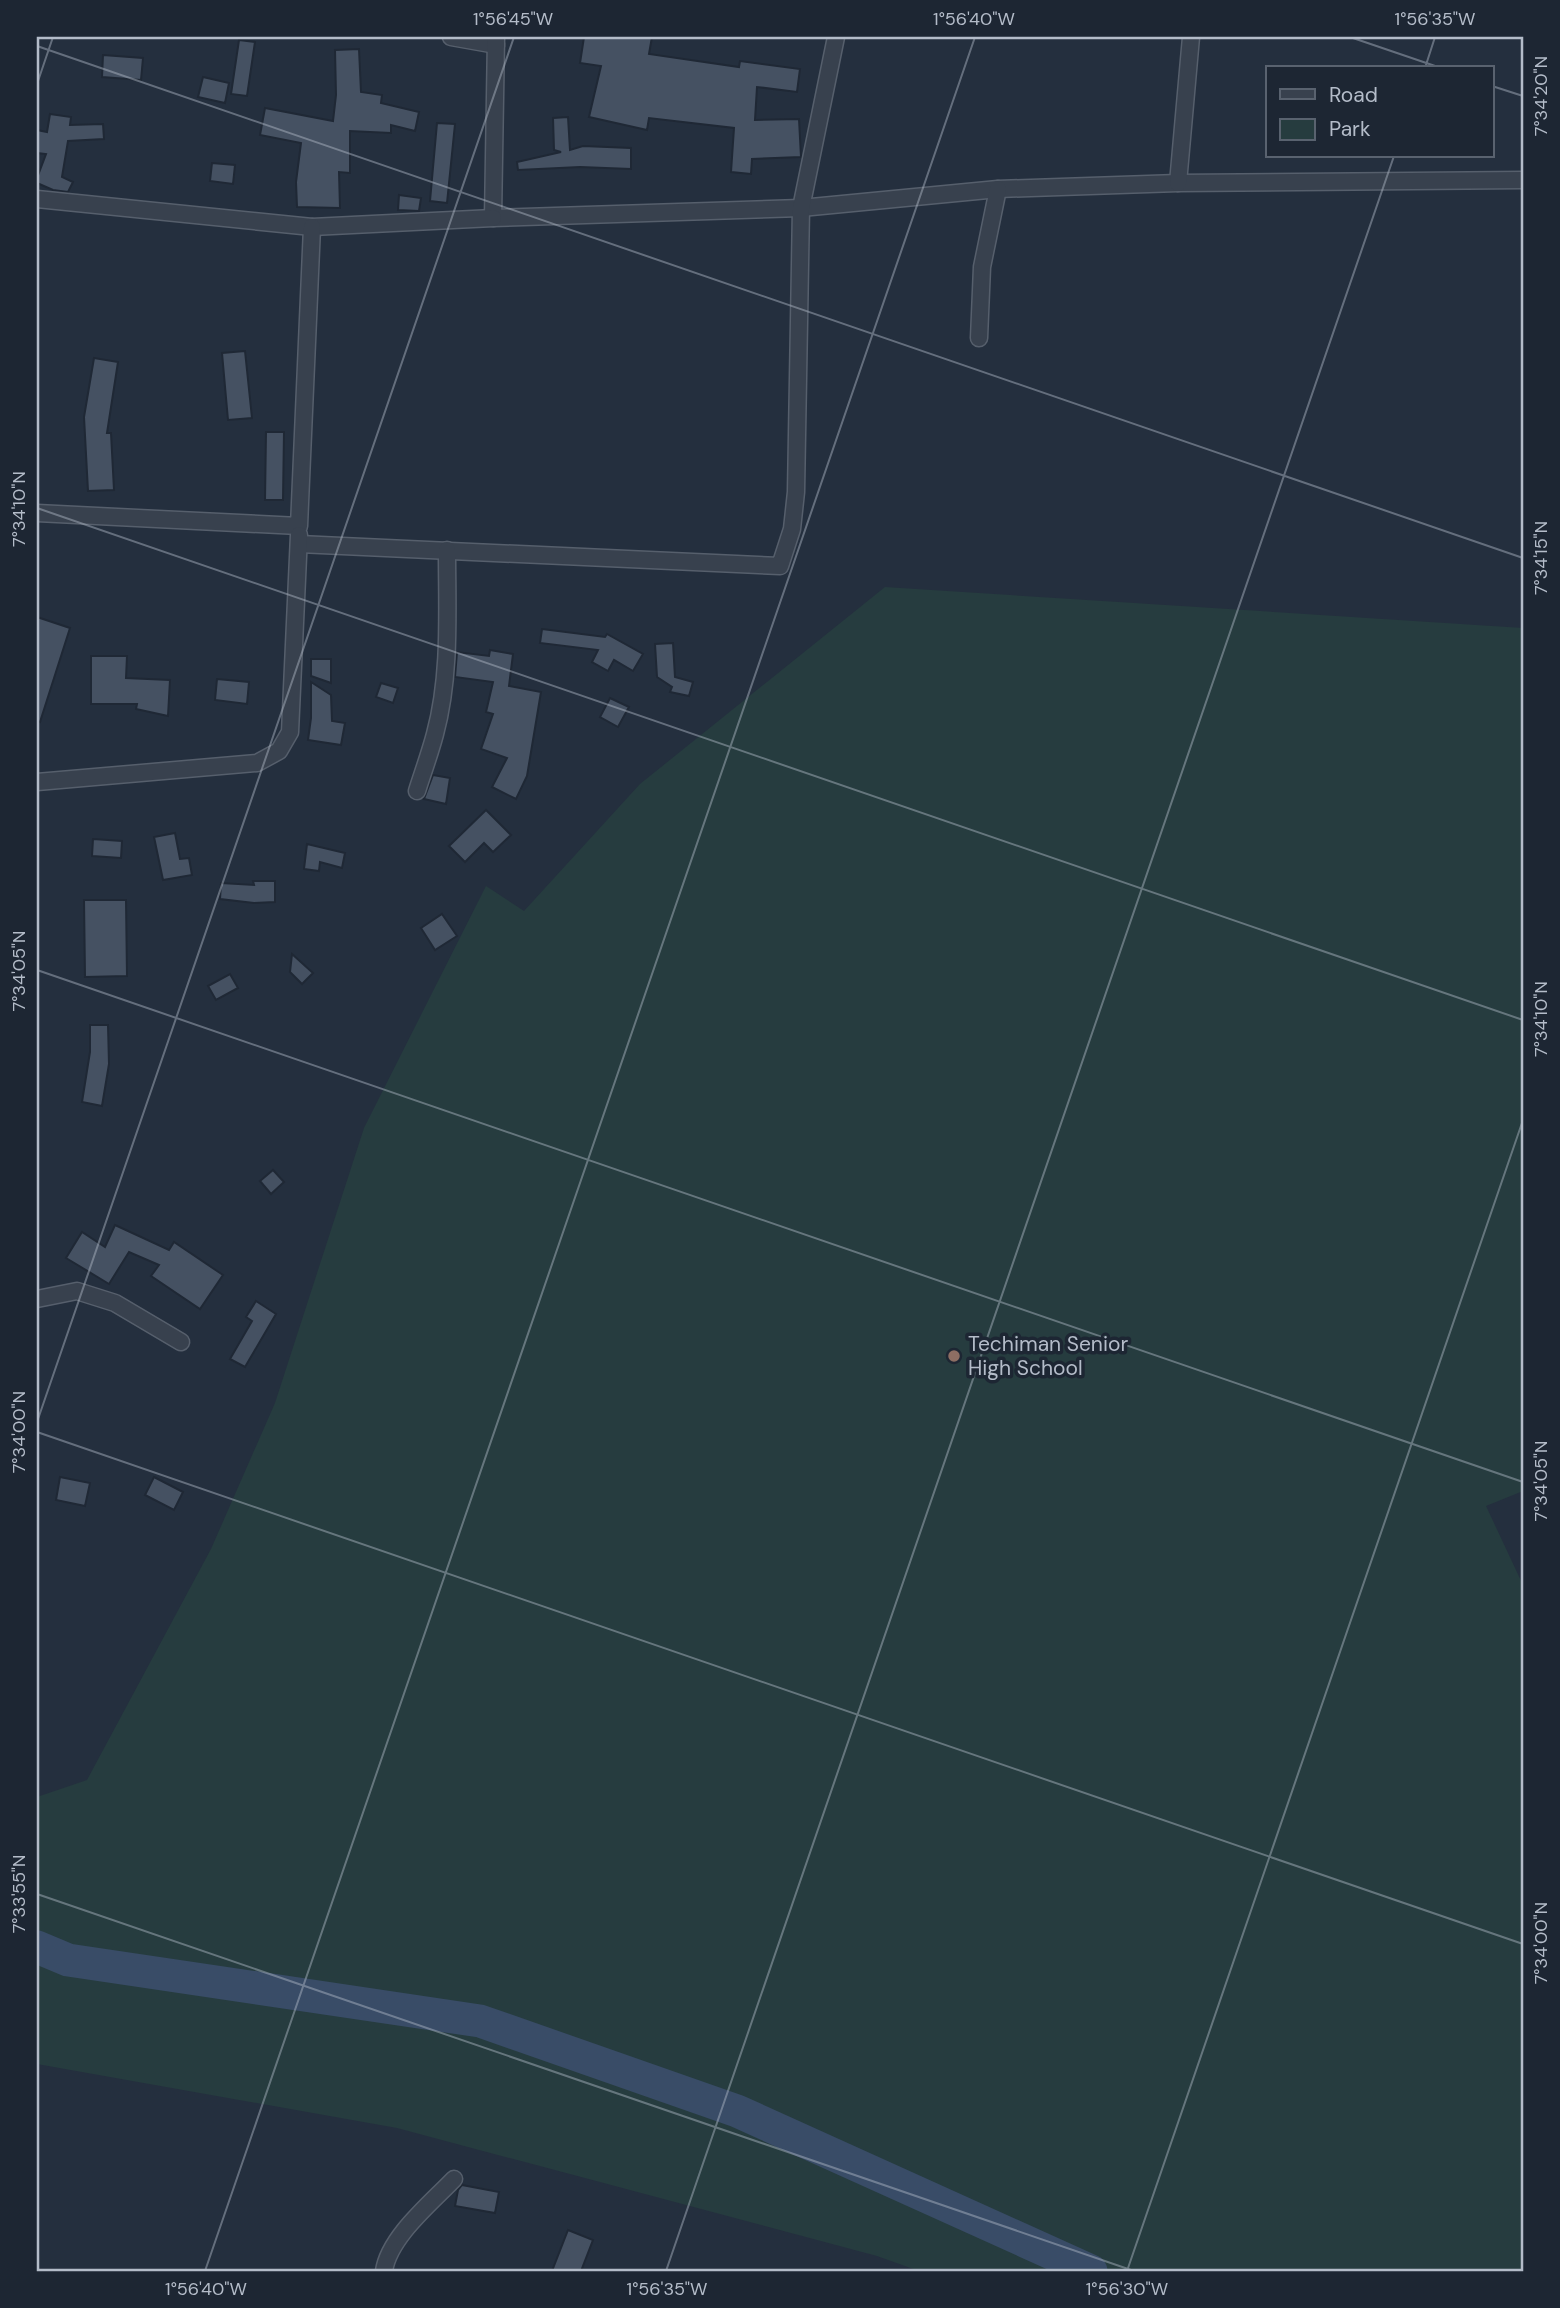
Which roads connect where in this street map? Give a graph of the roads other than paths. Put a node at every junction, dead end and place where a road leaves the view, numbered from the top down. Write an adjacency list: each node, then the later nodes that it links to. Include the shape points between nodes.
1 (451, 37): 4 (street)
2 (836, 37): 9 (street)
3 (1191, 37): 6 (street)
4 (496, 41): 10 (street)
5 (1523, 180): 6 (street)
6 (1178, 183): 7 (street)
7 (998, 189): 9 (street); 12 (street, via 982,267)
8 (37, 199): 11 (street)
9 (801, 208): 10 (street); 16 (street, via 796,492 792,529 780,566)
10 (494, 218): 11 (street)
11 (312, 227): 14 (street)
12 (979, 338)
13 (37, 513): 14 (street)
14 (299, 526): 15 (street)
15 (299, 544): 16 (street); 17 (street, via 290,732 279,751 257,763)
16 (447, 550): 18 (street, via 443,688 436,733)
17 (37, 782)
18 (417, 791)
19 (37, 1299): 20 (street, via 77,1291 115,1303)
20 (181, 1342)
21 (454, 2179): 22 (street, via 410,2223)
22 (384, 2271)

